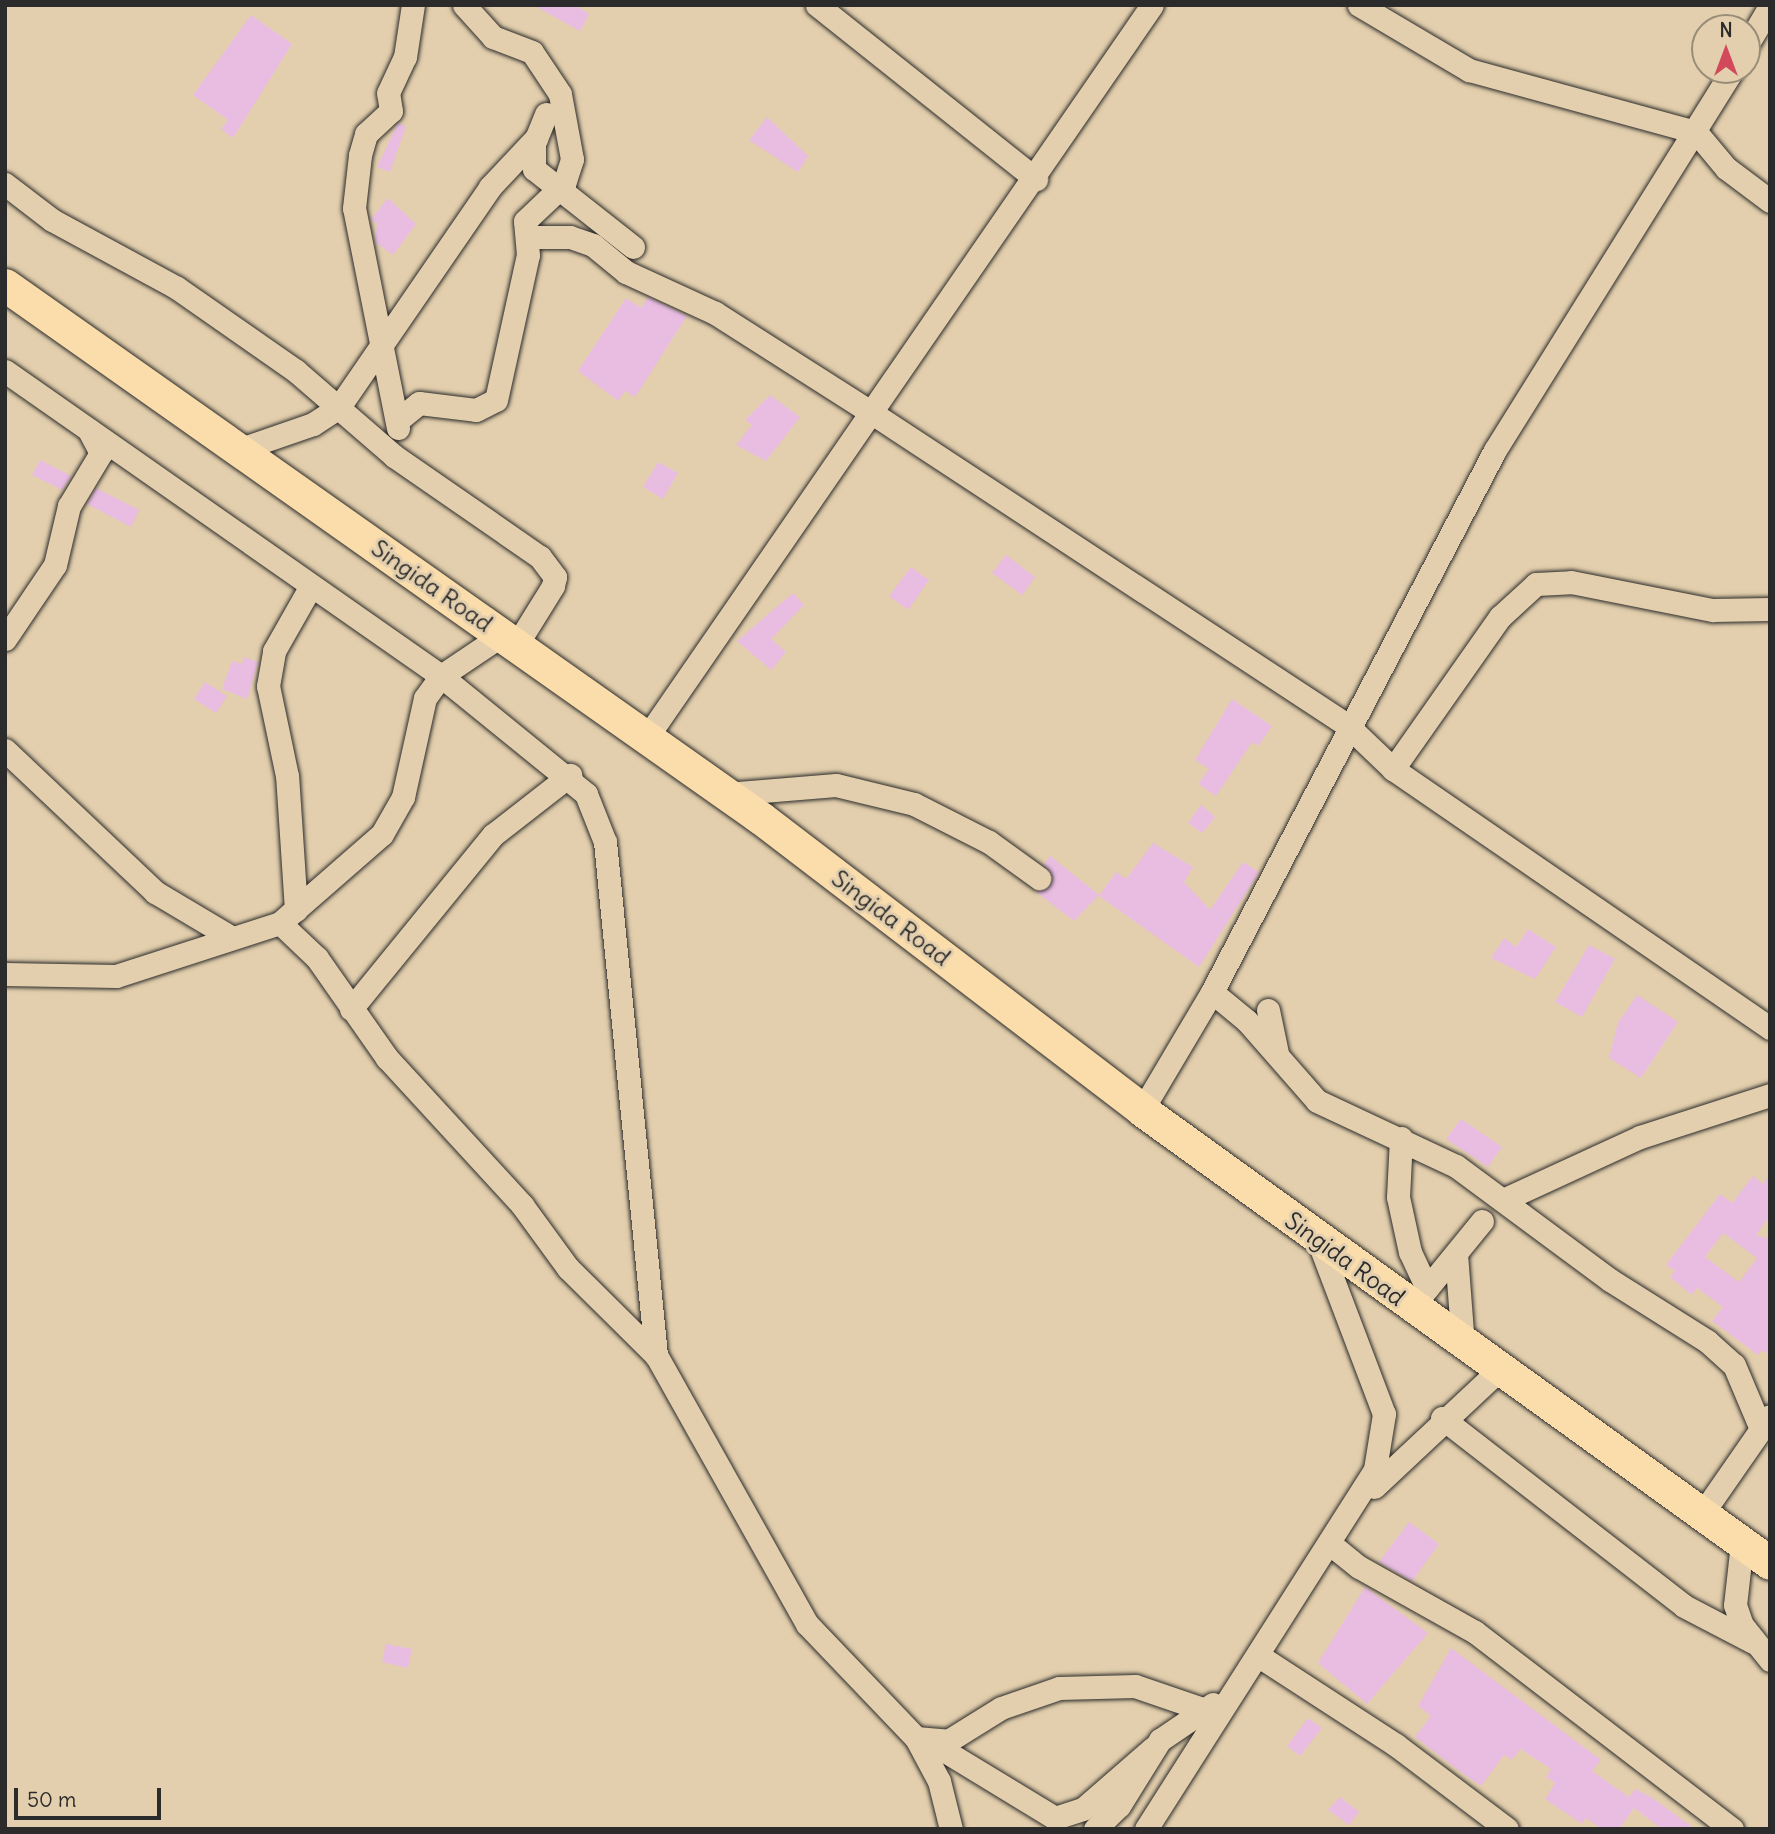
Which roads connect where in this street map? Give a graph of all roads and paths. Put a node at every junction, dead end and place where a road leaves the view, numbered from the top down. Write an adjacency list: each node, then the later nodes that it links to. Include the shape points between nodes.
1 (413, 5): 19 (street, via 405,57 388,93 391,111 366,134 355,191 357,241)
2 (464, 5): 14 (street, via 493,37 532,52 560,94 572,159)
3 (817, 5): 12 (street)
4 (1152, 5): 12 (street)
5 (1359, 5): 10 (street, via 1469,70)
6 (1770, 6): 7 (street)
7 (1761, 21)
8 (1724, 84): 10 (street)
9 (546, 114): 11 (street)
10 (1696, 132): 15 (street, via 1726,168); 32 (street, via 1496,450)
11 (536, 138): 14 (street, via 534,169); 19 (street, via 490,187)
12 (1037, 179): 22 (street)
13 (5, 184): 21 (street, via 52,220 177,288)
14 (557, 190): 16 (street, via 524,221); 17 (street)
15 (1770, 201)
16 (527, 237): 22 (street, via 570,237 593,245 626,272 715,313); 23 (street, via 528,255 496,400 476,410 419,403)
17 (633, 247)
18 (5, 285): 25 (highway, Singida Road)
19 (380, 354): 21 (street); 23 (street)
20 (5, 371): 24 (street)
21 (339, 407): 25 (street, via 313,424); 26 (street)
22 (875, 415): 32 (street); 33 (street)
23 (398, 420): 26 (street)
24 (89, 430): 27 (street); 29 (street, via 101,453 69,506 55,565)
25 (238, 450): 30 (highway, Singida Road)
26 (394, 456): 30 (street, via 475,507 549,566 553,586)
27 (312, 586): 31 (street); 39 (street, via 274,651 268,686 287,776)
28 (1770, 609): 35 (street, via 1713,610 1571,583 1536,584 1500,617)
29 (5, 639)
30 (510, 640): 31 (street); 33 (highway, Singida Road)
31 (441, 676): 36 (street); 39 (street, via 425,698 403,797 383,834)
32 (1347, 725): 35 (street); 42 (street)
33 (647, 737): 37 (highway, Singida Road)
34 (5, 750): 40 (street, via 155,892)
35 (1393, 769): 45 (street)
36 (570, 775): 43 (street, via 493,835); 56 (street, via 596,812 605,842)
37 (726, 794): 38 (street, via 836,785 915,804 989,842); 48 (highway, Singida Road)
38 (1039, 878)
39 (288, 917): 40 (street); 43 (street)
40 (229, 936): 41 (street, via 116,976)
41 (5, 974)
42 (1212, 992): 46 (street); 48 (street)
43 (351, 1009): 56 (street, via 411,1087 522,1205 568,1268)
44 (1268, 1010): 46 (street)
45 (1770, 1028)
46 (1278, 1056): 49 (street, via 1317,1101)
47 (1770, 1095): 50 (street, via 1640,1137)
48 (1142, 1110): 52 (highway, Singida Road)
49 (1401, 1138): 50 (street, via 1456,1166); 54 (street, via 1398,1197)
50 (1503, 1200): 59 (street, via 1707,1341 1734,1365)
51 (1482, 1221): 53 (street)
52 (1317, 1238): 54 (highway, Singida Road); 60 (street, via 1384,1414 1376,1469)
53 (1456, 1254): 54 (street); 55 (street)
54 (1420, 1298): 55 (highway, Singida Road)
55 (1463, 1343): 57 (highway, Singida Road)
56 (656, 1354): 70 (street, via 807,1624)
57 (1499, 1370): 58 (street); 61 (highway, Singida Road)
58 (1442, 1418): 60 (street); 65 (street, via 1674,1599)
59 (1765, 1423): 61 (street)
60 (1358, 1505): 62 (street)
61 (1702, 1514): 63 (highway, Singida Road)
62 (1329, 1543): 66 (street); 76 (street, via 1359,1567 1475,1632)
63 (1742, 1543): 64 (highway, Singida Road); 65 (street, via 1735,1605)
64 (1770, 1563)
65 (1753, 1642): 67 (street)
66 (1259, 1656): 68 (street); 75 (street, via 1396,1745)
67 (1770, 1660)
68 (1234, 1695): 69 (street); 74 (street)
69 (1202, 1709): 70 (street, via 1135,1686 1059,1688 1001,1708 948,1741); 71 (street)
70 (923, 1740): 71 (street, via 1055,1818 1083,1809); 72 (street)
71 (1153, 1748): 73 (street, via 1119,1806)
72 (951, 1829)
73 (1096, 1829)
74 (1146, 1829)
75 (1507, 1829)
76 (1732, 1829)

